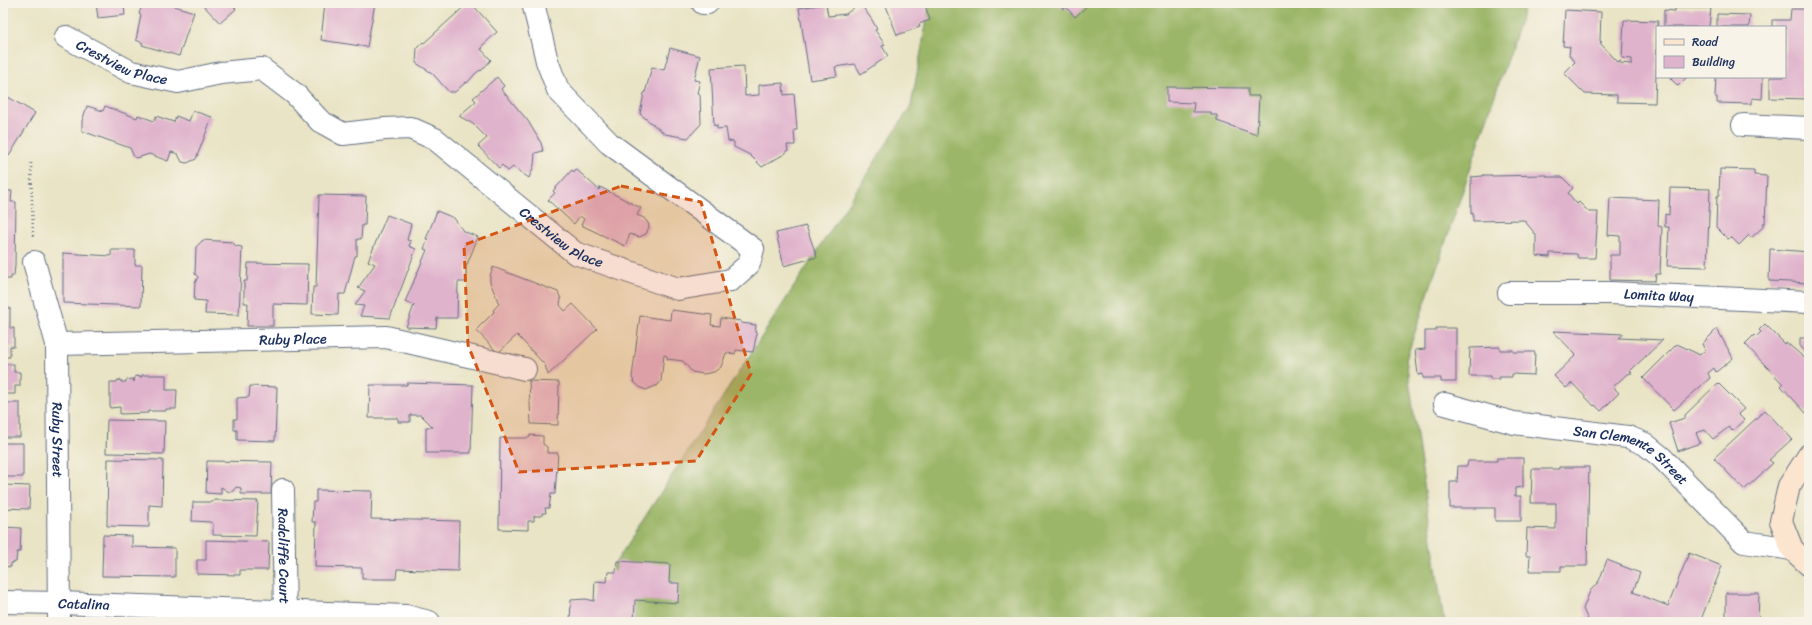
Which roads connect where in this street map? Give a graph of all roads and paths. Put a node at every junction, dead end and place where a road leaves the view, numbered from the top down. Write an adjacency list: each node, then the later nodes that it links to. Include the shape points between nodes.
1 (533, 3): 4 (street, Crestview Place, via 547,60 558,90 609,143 753,249 749,264 731,280 678,289 575,253 435,139 410,128 343,134 320,120 295,94 262,69 221,72 178,82 131,72)
2 (703, 3): 3 (street)
3 (707, 3)
4 (66, 37)
5 (1743, 125): 6 (street)
6 (1809, 128)
7 (31, 163): 8 (path)
8 (34, 262): 11 (street, Ruby Street)
9 (1509, 293): 10 (street, Lomita Way, via 1611,293)
10 (1809, 302)
11 (57, 344): 12 (street, Ruby Place, via 386,337); 19 (street, Ruby Street)
12 (525, 369)
13 (1445, 404): 16 (street, San Clemente Street, via 1514,423 1628,437 1645,444 1661,457 1744,542)
14 (1809, 455): 16 (street, via 1789,486 1781,521)
15 (283, 490): 20 (street, Radcliffe Court)
16 (1792, 549): 17 (street)
17 (1809, 566)
18 (3, 602): 19 (street, Catalina)
19 (60, 612): 20 (street, Catalina)
20 (286, 617): 21 (street, Catalina, via 406,616)
21 (429, 622)

